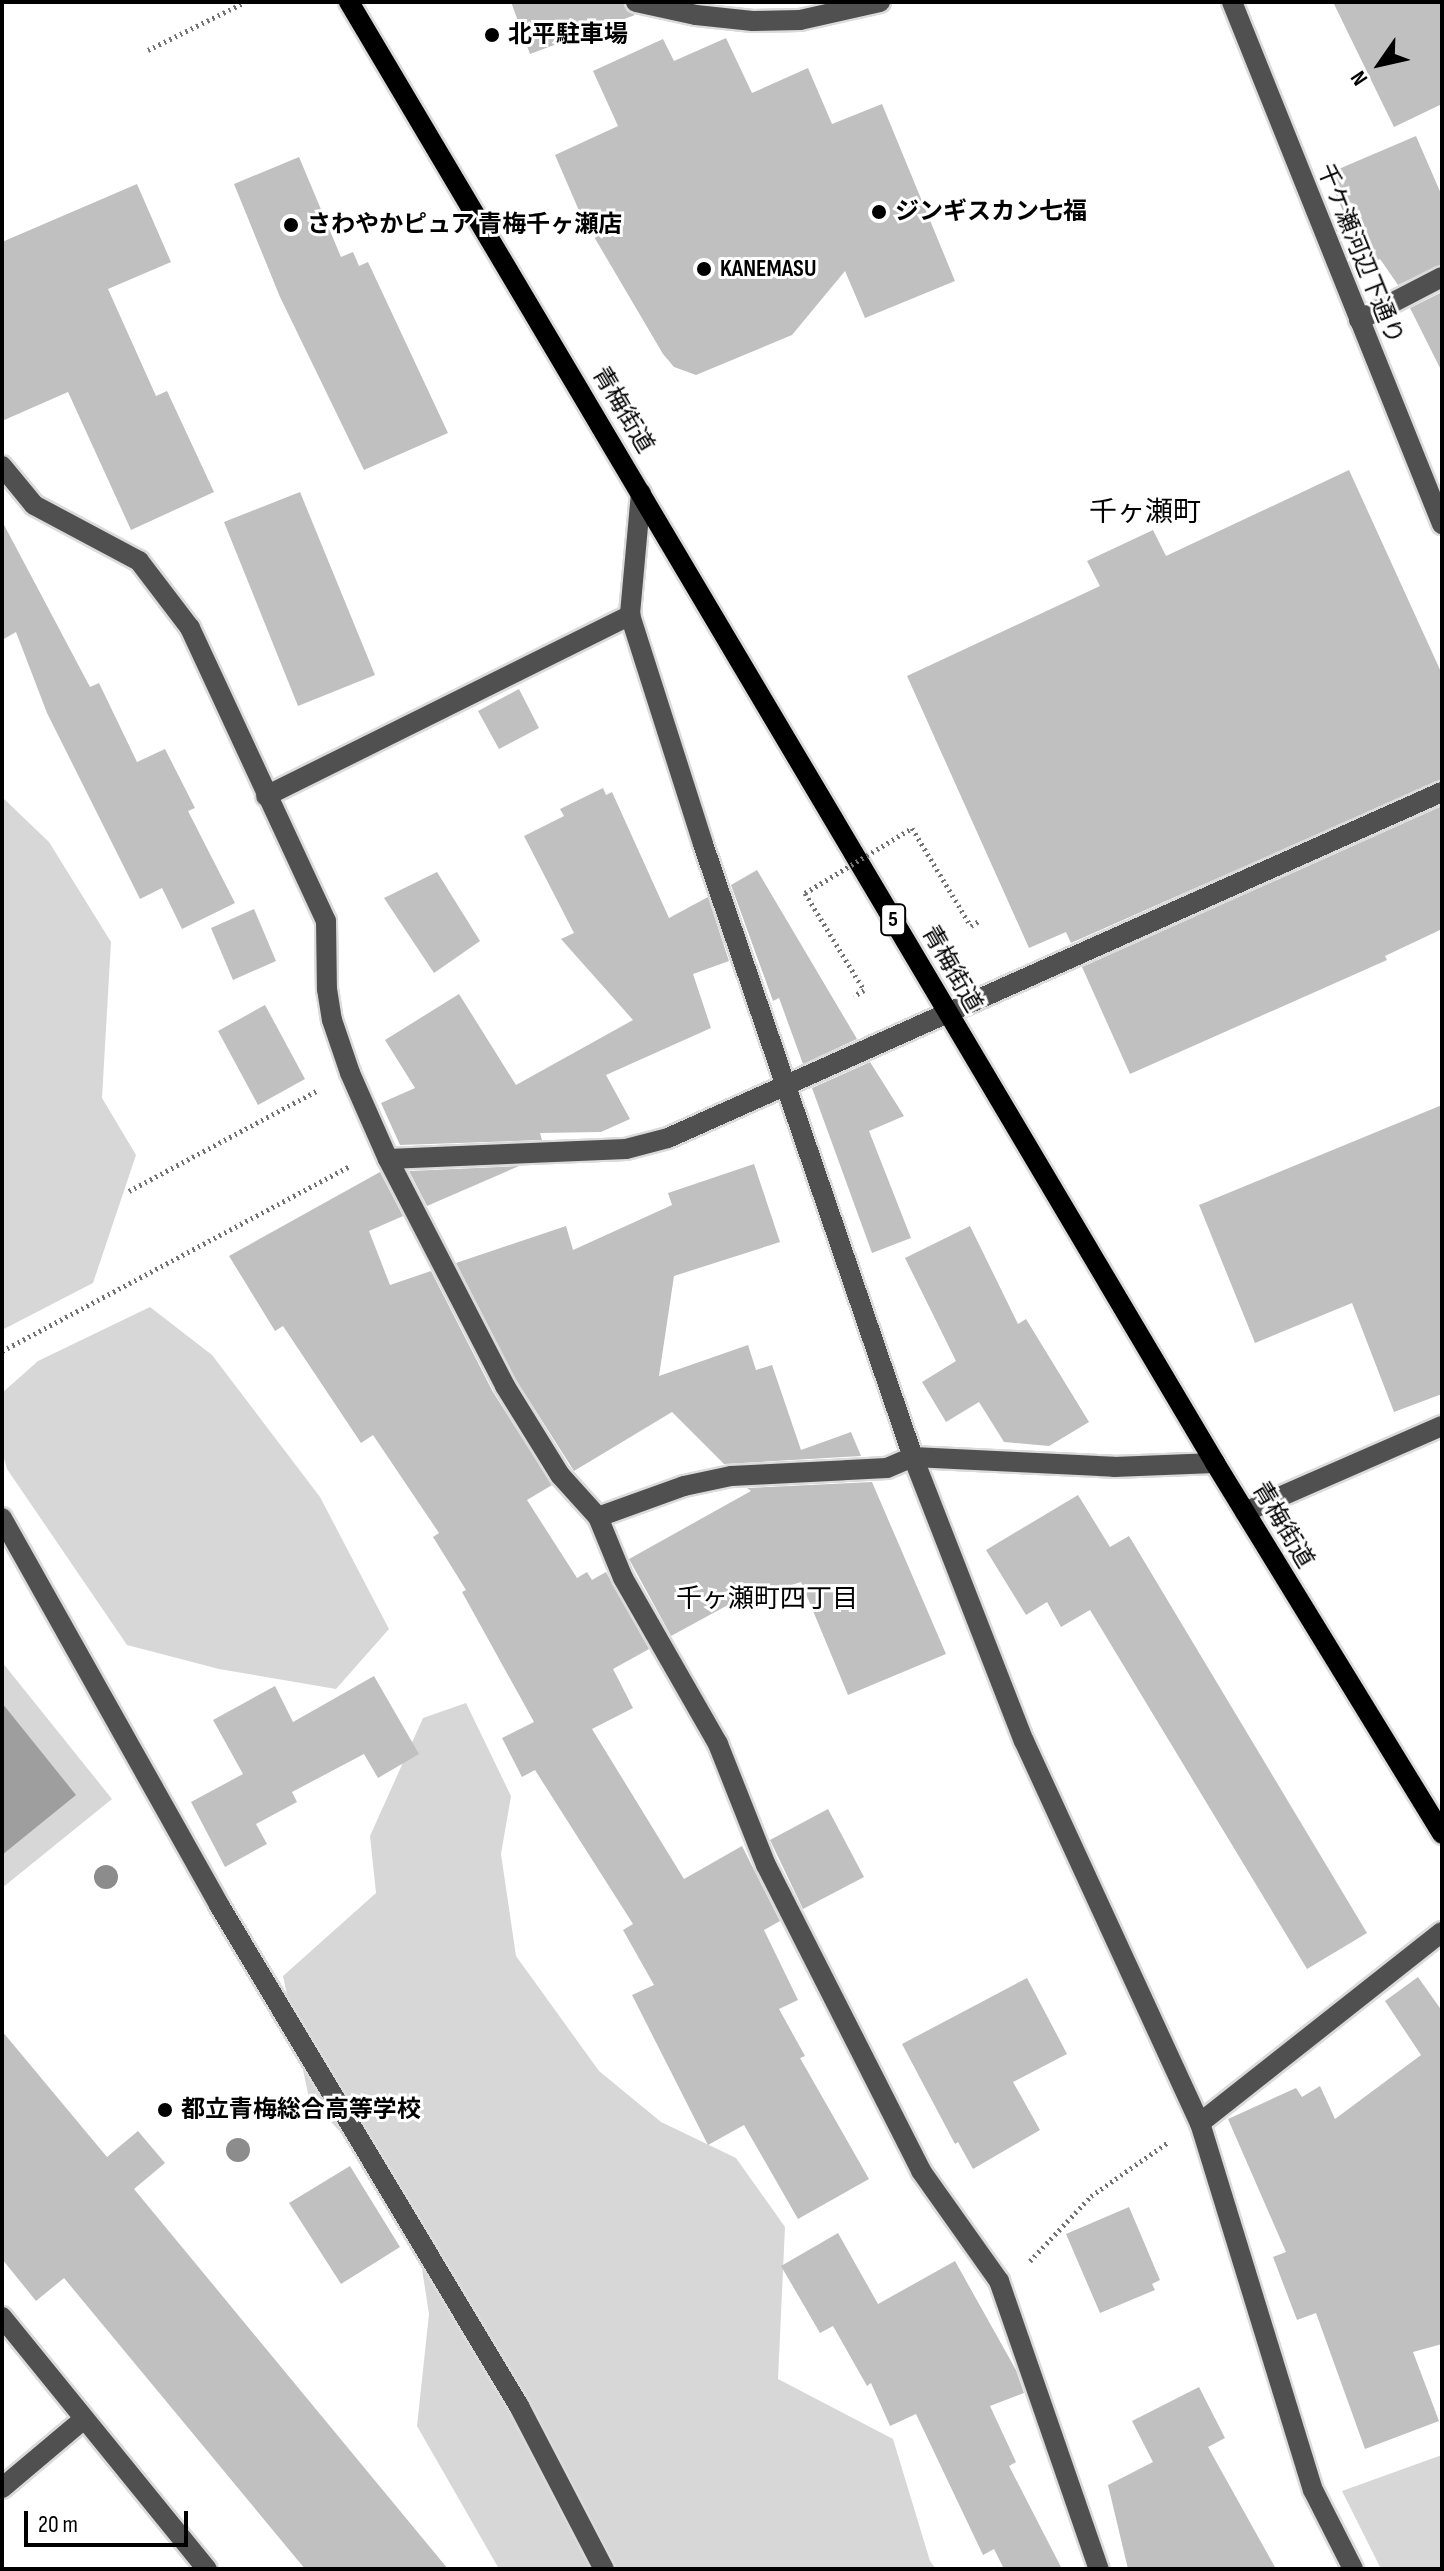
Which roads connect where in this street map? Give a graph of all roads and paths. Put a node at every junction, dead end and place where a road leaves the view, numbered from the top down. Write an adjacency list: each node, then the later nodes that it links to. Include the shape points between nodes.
1 (245, 2): 6 (path)
2 (349, 2): 10 (main road, 青梅街道 / 5)
3 (636, 2): 4 (street, via 753,21 800,20)
4 (880, 2)
5 (1232, 2): 8 (street, 千ケ瀬河辺下通り)
6 (148, 50)
7 (1442, 277): 8 (street)
8 (1359, 320): 11 (street, 千ケ瀬河辺下通り)
9 (2, 466): 14 (street, via 34,505 139,561 190,628)
10 (641, 493): 12 (street); 17 (main road, 青梅街道 / 5)
11 (1442, 524)
12 (630, 615): 14 (street); 19 (street)
13 (1442, 792): 17 (street)
14 (266, 796): 18 (street, via 326,921 327,989)
15 (979, 921): 16 (path, bridge, via 971,926 912,828 805,893 864,990)
16 (854, 996)
17 (948, 1014): 19 (street); 25 (main road, 青梅街道 / 5)
18 (350, 1073): 20 (street); 21 (path)
19 (788, 1084): 20 (street, via 668,1138 626,1149); 24 (street)
20 (388, 1159): 22 (path, via 366,1157); 27 (street, via 505,1386 560,1475)
21 (129, 1191)
22 (2, 1351)
23 (1442, 1426): 26 (street)
24 (913, 1457): 25 (street, via 1114,1467); 27 (street, via 887,1468 731,1476 684,1486); 31 (street, via 1024,1741)
25 (1215, 1463): 26 (main road, 青梅街道 / 5)
26 (1245, 1512): 29 (main road, 青梅街道 / 5)
27 (598, 1517): 32 (street, via 623,1578 718,1744 766,1865 921,2171)
28 (2, 1518): 37 (street, via 219,1905 519,2406)
29 (1442, 1834)
30 (1442, 1932): 31 (street)
31 (1200, 2123): 32 (path, via 1091,2196 1032,2260); 39 (street, via 1313,2490)
32 (999, 2281): 38 (street)
33 (2, 2317): 34 (street)
34 (84, 2419): 35 (street); 36 (street)
35 (2, 2488)
36 (207, 2569)
37 (604, 2569)
38 (1099, 2569)
39 (1353, 2569)

